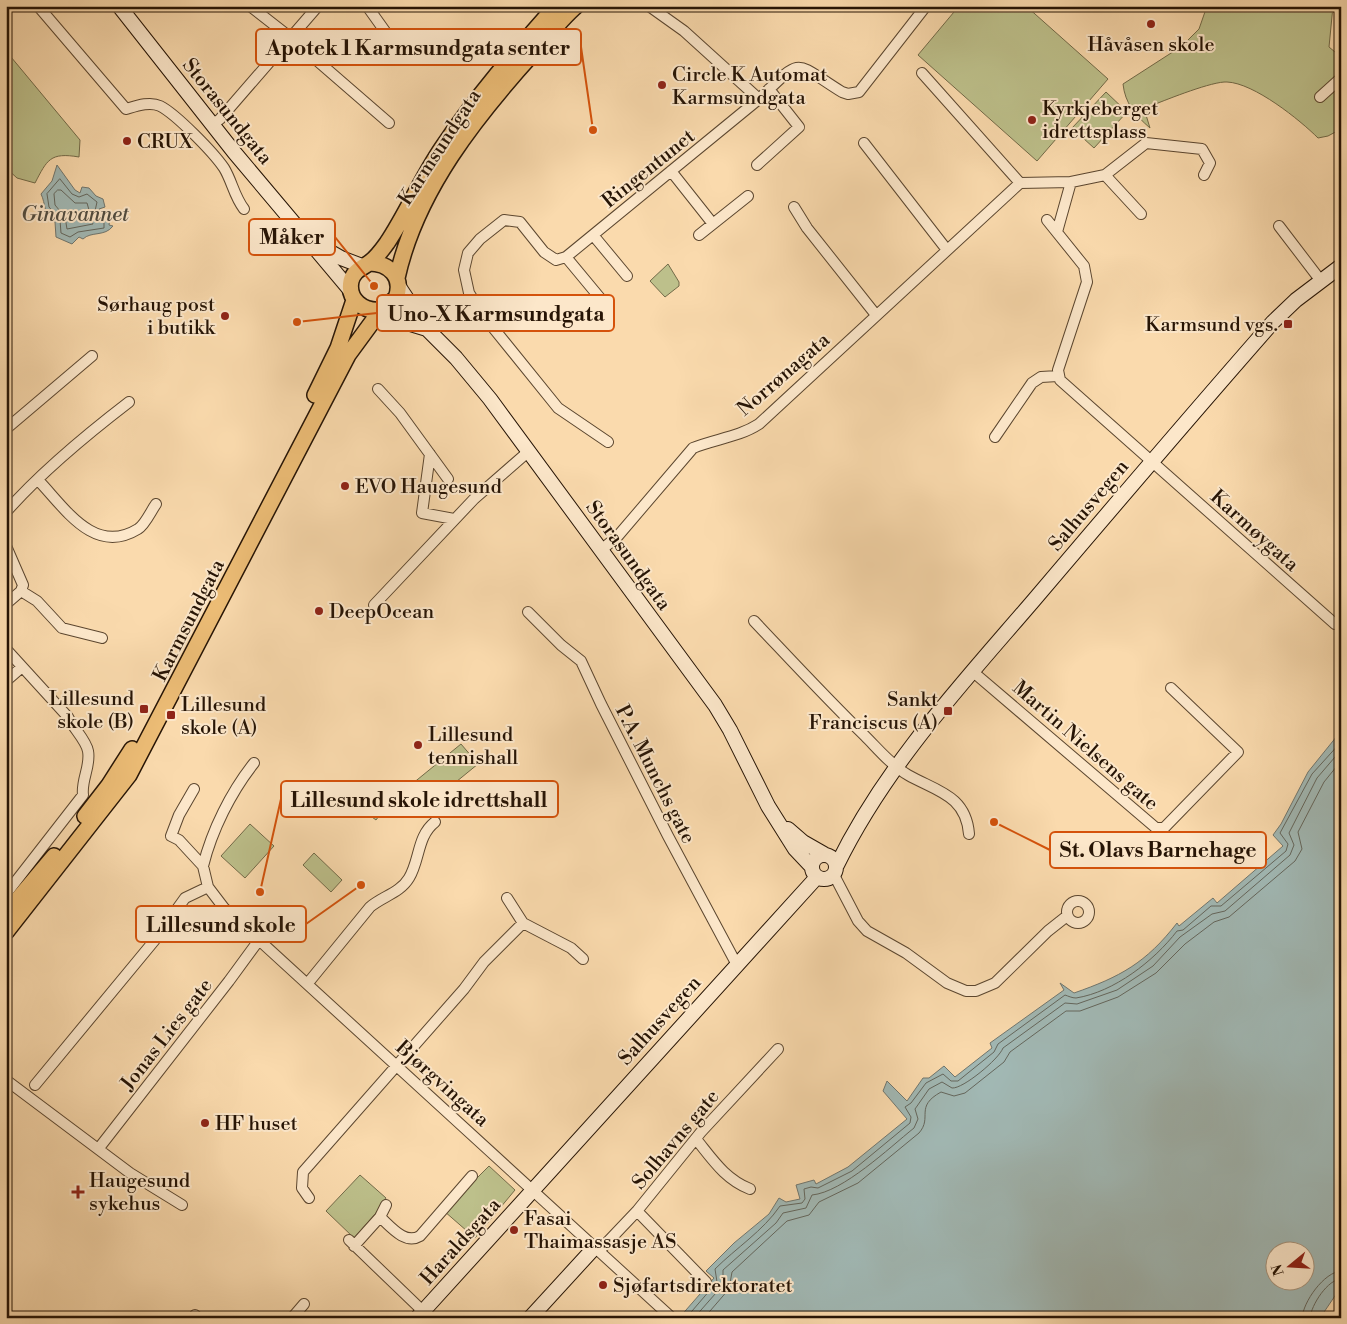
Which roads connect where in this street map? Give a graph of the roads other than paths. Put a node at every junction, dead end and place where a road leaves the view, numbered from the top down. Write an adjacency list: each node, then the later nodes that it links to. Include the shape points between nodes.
1 (38, 6): 28 (street, via 126,109 145,104 159,106 195,135 223,167)
2 (119, 6): 18 (main road, Storasundgata)
3 (250, 6): 10 (street)
4 (318, 6): 10 (street)
5 (367, 6): 11 (street)
6 (556, 6): 39 (main road, Karmsundgata, via 486,86 436,157 386,245)
7 (576, 6): 43 (main road, Karmsundgata, via 511,77 451,158 412,227 403,250)
8 (926, 6): 14 (street, Ringentunet, via 859,92 842,92 804,68 795,67)
9 (653, 7): 16 (street)
10 (291, 38): 17 (street); 18 (street)
11 (402, 55)
12 (922, 73): 25 (street)
13 (1341, 78): 15 (street)
14 (769, 90): 16 (street, Ringentunet); 20 (street, via 799,127)
15 (1320, 97)
16 (760, 99): 21 (street, Ringentunet)
17 (388, 123)
18 (212, 125): 36 (main road, Storasundgata)
19 (864, 143): 37 (street)
20 (757, 165)
21 (671, 171): 31 (street); 35 (street, Ringentunet)
22 (1204, 174): 23 (street, via 1210,163 1202,149 1152,142 1139,147)
23 (1105, 175): 24 (street); 29 (street)
24 (1071, 182): 25 (street); 33 (street)
25 (1020, 183): 37 (street, Norrønagata)
26 (748, 196): 31 (street)
27 (794, 207): 47 (street)
28 (244, 209)
29 (1141, 214)
30 (1047, 220): 33 (street)
31 (713, 224): 34 (street)
32 (1279, 226): 42 (street)
33 (1057, 232): 50 (street, via 1084,266 1087,282)
34 (699, 234)
35 (593, 235): 38 (street, Ringentunet); 41 (street)
36 (308, 239): 39 (main road, Storasundgata, via 341,258); 44 (main road, Storasundgata)
37 (948, 250): 47 (street, Norrønagata)
38 (561, 258): 45 (street); 55 (street, via 544,252 520,222 504,220 480,238 468,253 464,270 469,293 482,314 558,408)
39 (366, 265): 43 (main road, via 385,265); 44 (main road, via 354,275)
40 (1341, 266): 42 (main road, Salhusvegen)
41 (627, 276)
42 (1321, 281): 58 (main road, Salhusvegen, via 1272,322)
43 (398, 283): 46 (main road, via 396,298); 48 (main road, Storasundgata)
44 (353, 295): 46 (main road, via 365,309); 92 (main road, Karmsundgata, via 341,340 321,382 126,759)
45 (605, 304)
46 (383, 309): 48 (main road, Storasundgata, via 404,322); 95 (main road, Karmsundgata, via 344,361 128,775)
47 (876, 315): 65 (street, Norrønagata, via 759,424 748,431 694,448)
48 (427, 329): 56 (main road, Storasundgata, via 471,375)
49 (92, 356): 53 (street)
50 (1058, 376): 54 (street, via 1041,377 1032,383); 58 (street, Karmøygata)
51 (378, 389): 57 (street)
52 (129, 402): 60 (street)
53 (6, 429)
54 (995, 437)
55 (608, 442)
56 (529, 451): 63 (street); 65 (main road, Storasundgata)
57 (430, 454): 59 (street); 63 (street, via 422,513)
58 (1152, 461): 71 (street, Karmøygata); 75 (main road, Salhusvegen)
59 (448, 479)
60 (38, 480): 61 (street, via 86,529 100,537 119,536 140,528); 62 (street)
61 (156, 504)
62 (6, 512)
63 (454, 519): 68 (street)
64 (6, 546): 66 (street, via 21,577)
65 (602, 550): 81 (main road, Storasundgata, via 715,705 735,738 758,789)
66 (21, 591): 67 (street); 72 (street, via 38,601 62,628)
67 (6, 604)
68 (374, 605)
69 (528, 612): 98 (street, P.A. Munchs gate, via 561,646 581,661)
70 (754, 621): 79 (street, via 840,712)
71 (1335, 624)
72 (102, 638)
73 (6, 649): 74 (street)
74 (22, 667): 76 (street); 90 (street, via 68,717 85,743 88,754 83,795)
75 (972, 671): 77 (street, Martin Nielsens gate, via 1156,828 1164,828 1238,752); 79 (main road, Salhusvegen)
76 (6, 681)
77 (1171, 688)
78 (254, 763): 86 (street, via 219,822)
79 (896, 765): 83 (main road, Salhusvegen); 84 (street, via 950,797 967,818)
80 (194, 789): 86 (street, Bjørgvingata, via 171,836 180,840)
81 (778, 820): 85 (main road, Storasundgata, via 803,842); 88 (main road, Storasundgata, via 795,849)
82 (435, 822): 99 (street, via 423,836 410,876 403,886 370,907)
83 (857, 826): 85 (main road, Salhusvegen); 87 (main road, Salhusvegen)
84 (969, 834)
85 (826, 854): 87 (main road, via 834,858); 88 (main road, via 814,859)
86 (203, 866): 89 (street, Bjørgvingata)
87 (835, 870): 88 (main road, via 824,879); 93 (street, via 858,921 867,931 906,953 947,983 966,991 981,990 995,983)
88 (814, 872): 98 (main road, Salhusvegen)
89 (208, 887): 96 (street, Bjørgvingata, via 224,908); 103 (street, via 185,898 154,941)
90 (6, 894)
91 (507, 898): 94 (street)
92 (6, 914)
93 (1067, 916)
94 (523, 923): 97 (street, via 563,943); 101 (street, via 484,962 464,990)
95 (6, 932)
96 (258, 940): 99 (street, Bjørgvingata); 105 (street, Jonas Lies gate)
97 (583, 959)
98 (737, 965): 108 (main road, Salhusvegen)
99 (308, 984): 101 (street, Bjørgvingata)
100 (778, 1049): 104 (street, Solhavns gate)
101 (396, 1065): 108 (street, Bjørgvingata); 109 (street, via 303,1172 302,1188)
102 (6, 1080): 105 (street)
103 (35, 1085)
104 (696, 1139): 107 (street, via 730,1179); 112 (street, Solhavns gate)
105 (99, 1148): 110 (street, via 130,1173)
106 (472, 1176): 113 (street, via 414,1240 407,1239)
107 (750, 1189)
108 (532, 1191): 114 (street, Bjørgvingata); 117 (main road, Haraldsgata)
109 (310, 1198)
110 (182, 1205)
111 (386, 1205): 113 (street)
112 (636, 1211): 114 (street, Solhavns gate); 115 (street)
113 (380, 1217): 117 (street, via 352,1243)
114 (597, 1249): 119 (main road); 120 (street, Bjørgvingata)
115 (706, 1282)
116 (304, 1304): 118 (street)
117 (423, 1315)
118 (292, 1318)
119 (530, 1318)
120 (672, 1318)

